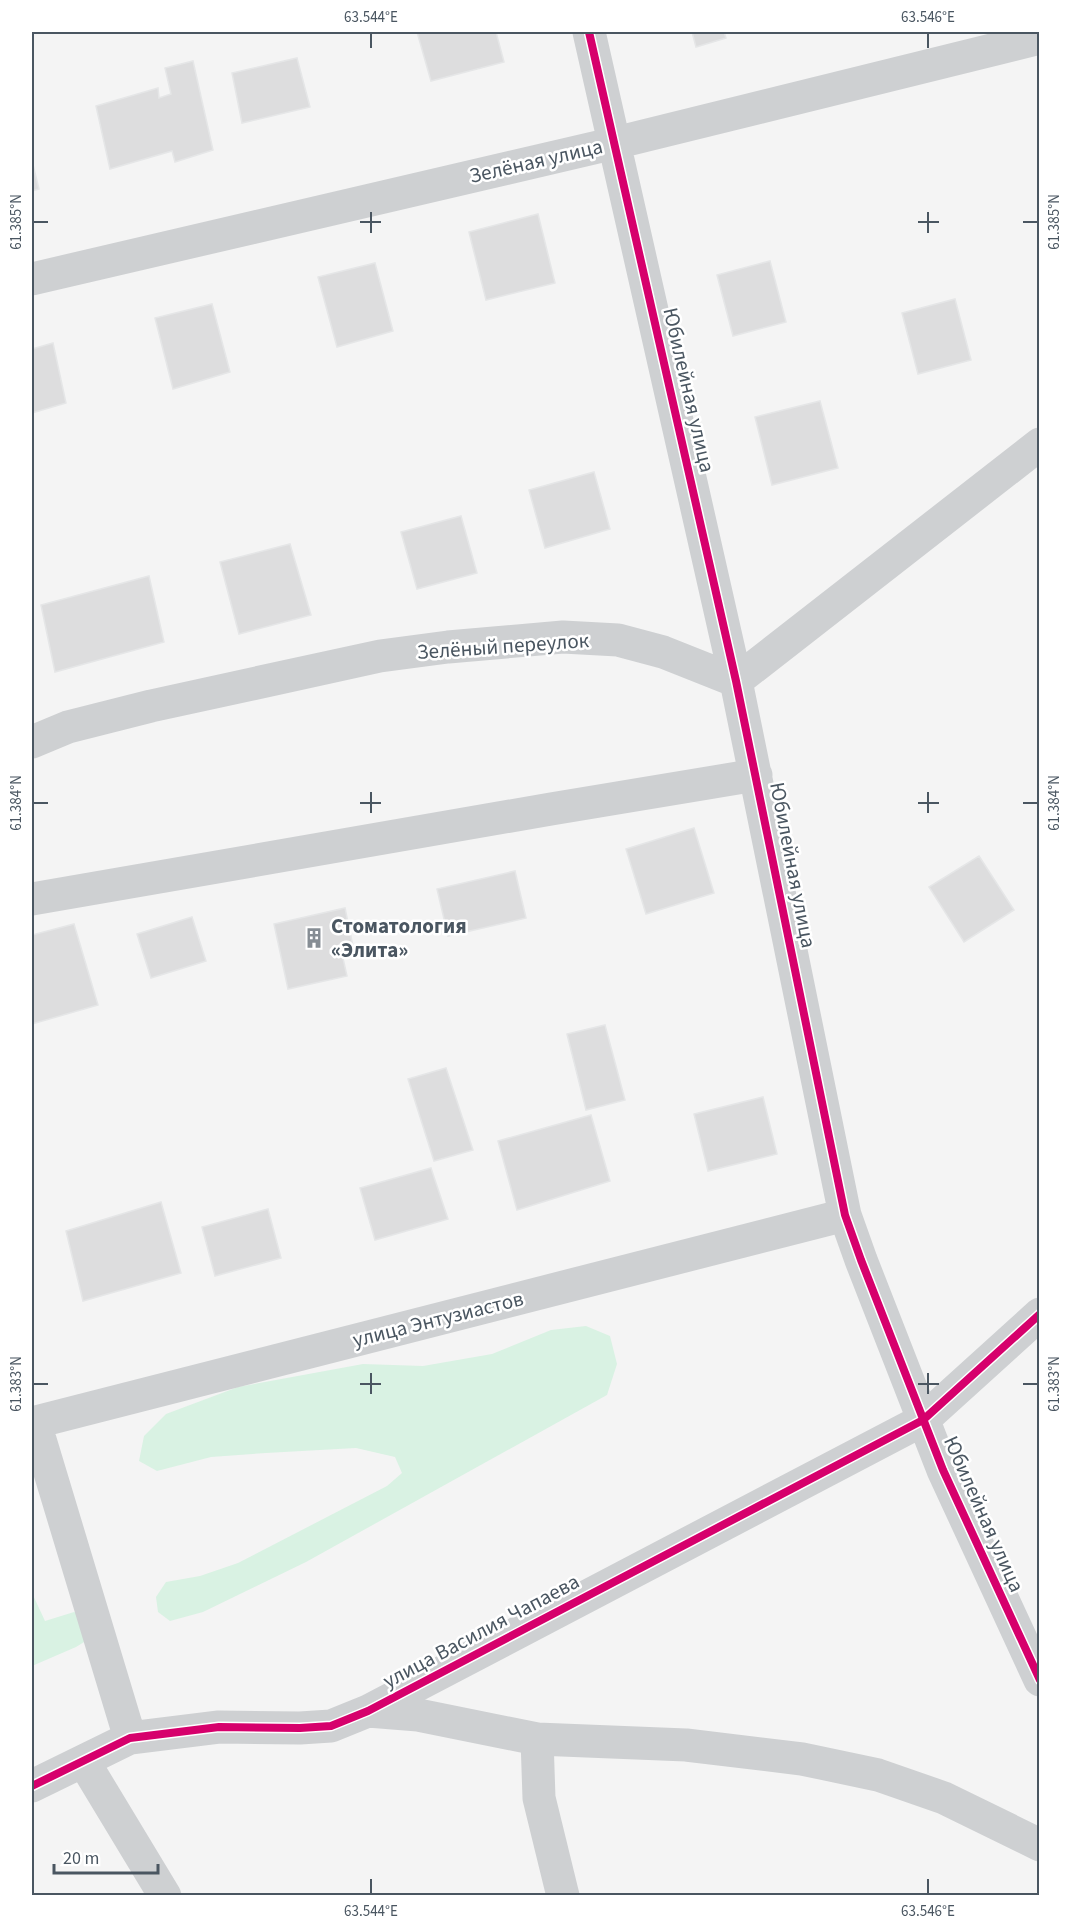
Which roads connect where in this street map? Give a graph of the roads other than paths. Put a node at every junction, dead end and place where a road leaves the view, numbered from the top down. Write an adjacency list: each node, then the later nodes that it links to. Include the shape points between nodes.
1 (589, 32): 3 (street, Юбилейная улица)
2 (1040, 39): 3 (street, Зелёная улица)
3 (615, 143): 4 (street, Зелёная улица); 6 (street, Юбилейная улица)
4 (32, 279)
5 (1040, 444): 6 (street)
6 (736, 681): 7 (street, Зелёный переулок, via 663,652 618,640 551,638 380,656 151,706 68,727); 8 (street, Юбилейная улица)
7 (32, 742)
8 (756, 775): 9 (street); 10 (street, Юбилейная улица)
9 (32, 899)
10 (845, 1215): 12 (street, Юбилейная улица); 13 (street, улица Энтузиастов)
11 (1040, 1314): 12 (street)
12 (922, 1420): 14 (street, Юбилейная улица); 15 (street, улица Василия Чапаева)
13 (33, 1423): 16 (street)
14 (1040, 1680)
15 (368, 1711): 16 (street, улица Василия Чапаева, via 331,1726 219,1727); 17 (street, улица Василия Чапаева, via 418,1715)
16 (130, 1738): 18 (street, улица Василия Чапаева)
17 (537, 1739): 20 (street, улица Василия Чапаева, via 686,1745 802,1759 878,1775 944,1798); 22 (street, via 539,1798)
18 (84, 1762): 19 (street, улица Василия Чапаева); 21 (street)
19 (32, 1786)
20 (1040, 1845)
21 (165, 1896)
22 (563, 1896)

